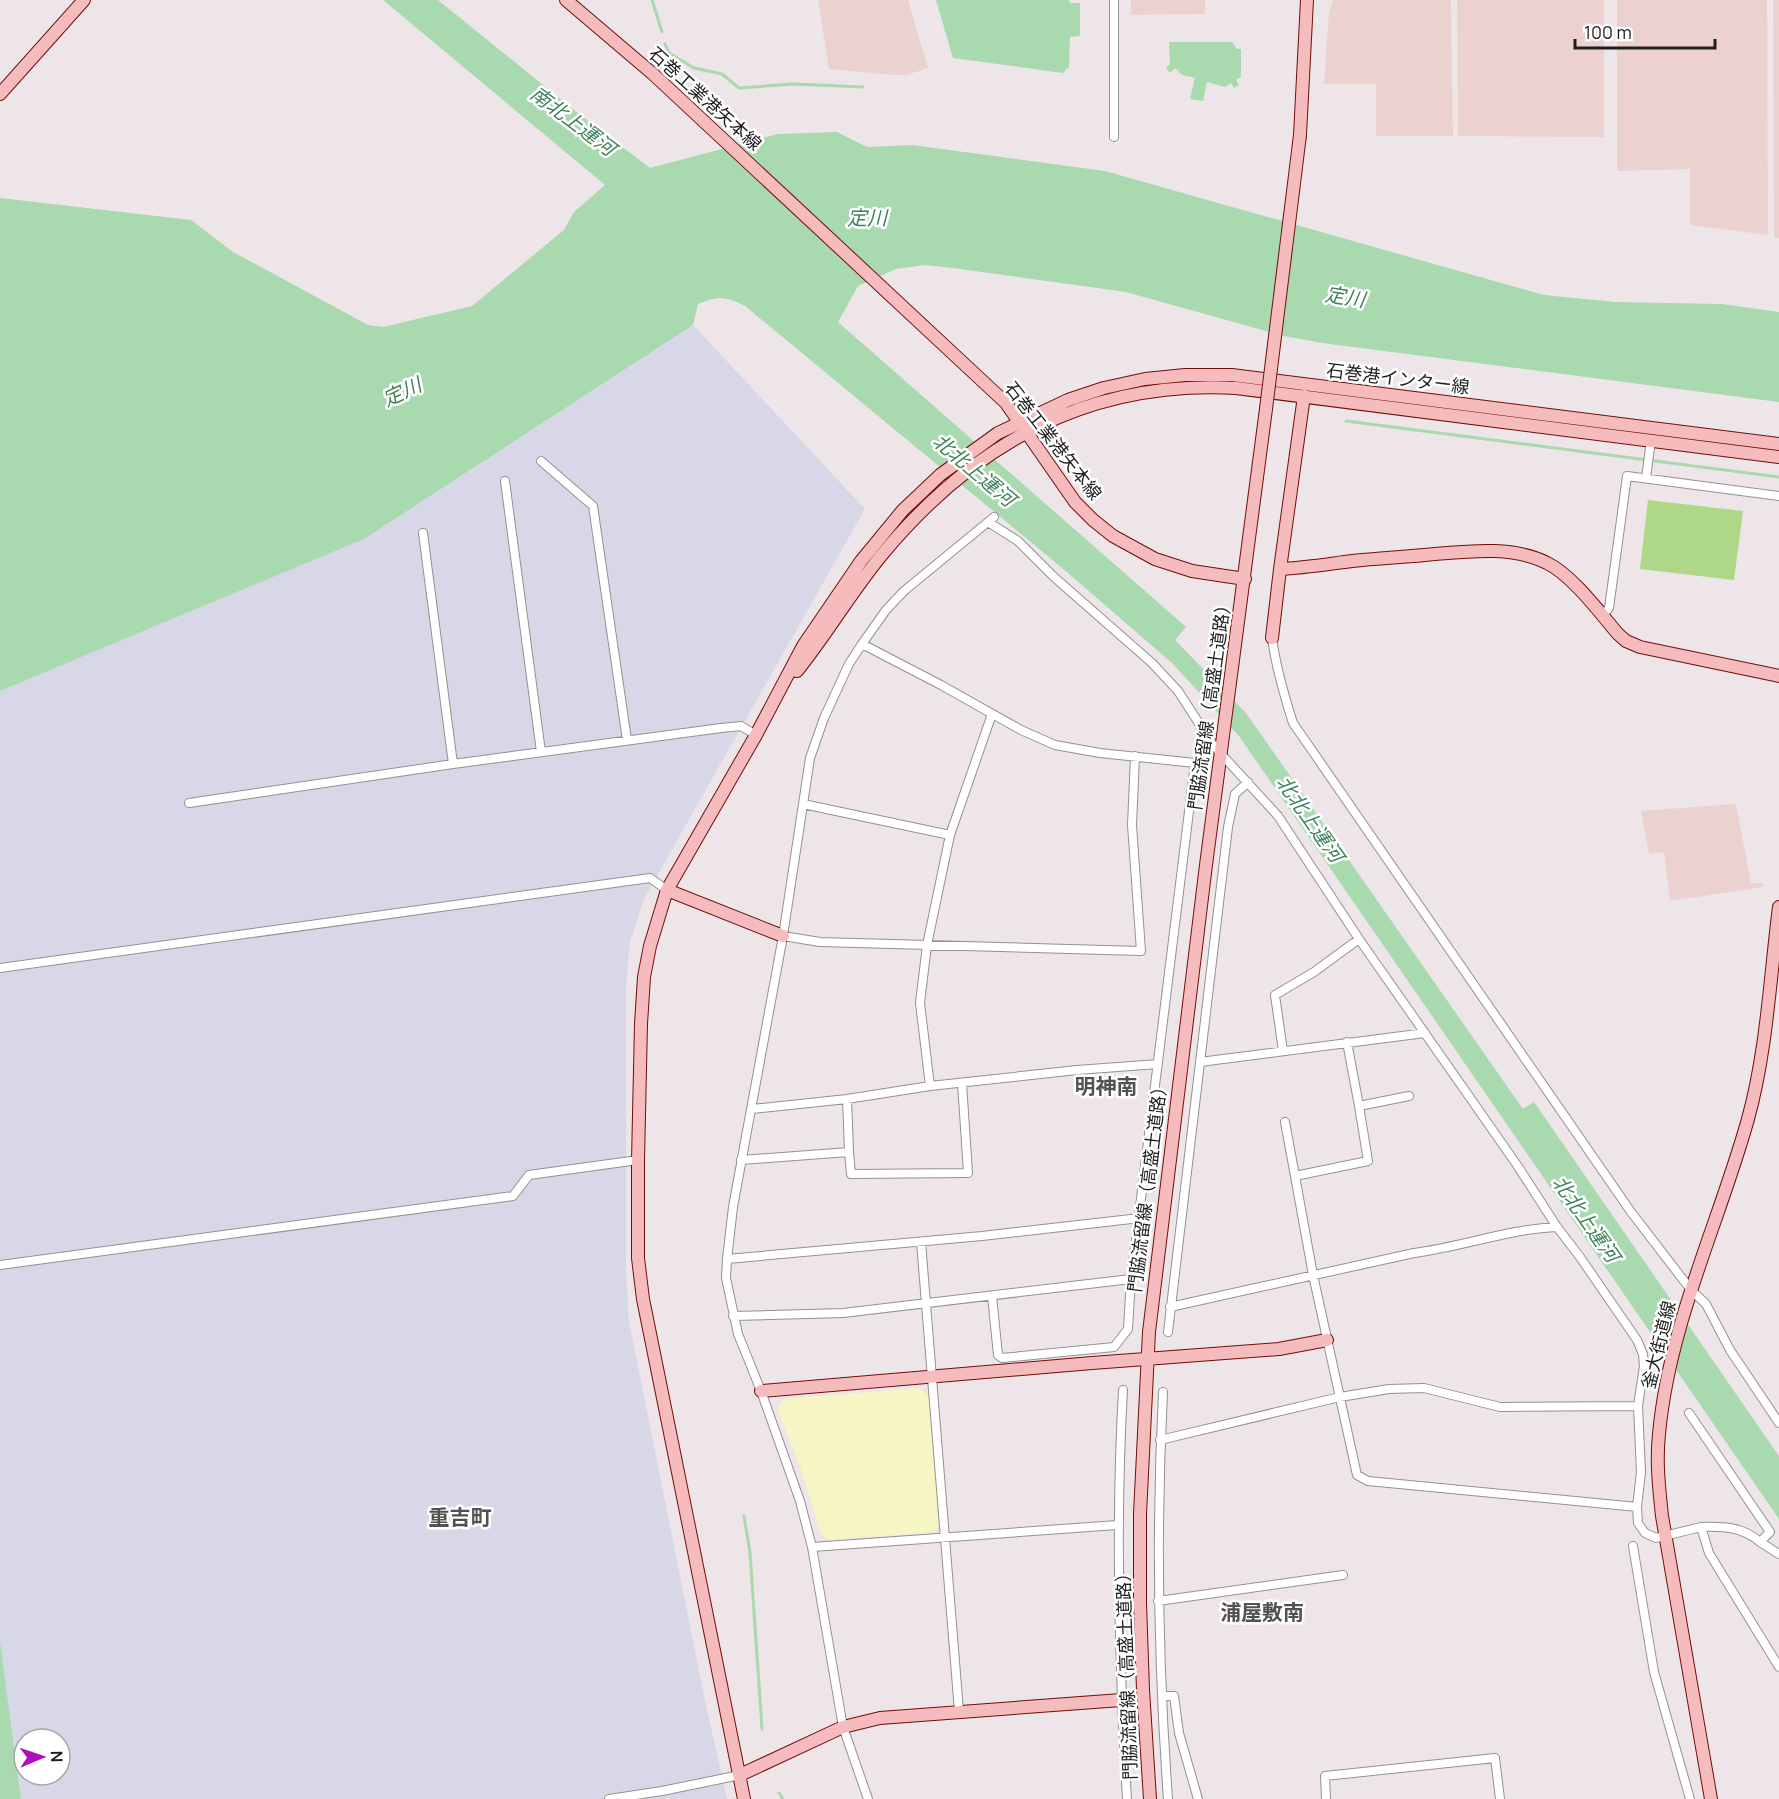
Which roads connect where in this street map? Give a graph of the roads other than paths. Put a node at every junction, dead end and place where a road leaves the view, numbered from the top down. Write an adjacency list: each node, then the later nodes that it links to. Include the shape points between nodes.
1 (84, 0): 5 (street)
2 (566, 0): 8 (street, 石巻工業港矢本線, via 653,74 882,286 1006,403)
3 (1114, 0): 6 (street)
4 (1307, 0): 18 (street, bridge, via 1300,135)
5 (3, 85)
6 (1114, 137)
7 (1304, 396): 8 (street, 石巻港インター線, via 1208,386 1148,391); 9 (street, 石巻港インター線); 17 (street)
8 (1023, 426): 10 (street, 石巻港インター線, via 1068,400 1104,388 1145,379 1208,374); 18 (street, 石巻工業港矢本線, via 1075,502 1113,536 1174,566); 23 (street, via 917,514); 23 (street, via 986,441 940,475 903,510 861,561 803,646)
9 (1651, 440): 11 (street, 石巻港インター線); 13 (street)
10 (1779, 444)
11 (1779, 457)
12 (541, 461): 26 (street, via 594,506)
13 (1646, 478): 15 (street); 19 (street, via 1627,476 1609,608)
14 (505, 481): 27 (street)
15 (1779, 496)
16 (423, 533): 30 (street)
17 (1280, 569): 19 (street, via 1455,553 1520,555 1547,563 1563,573); 20 (street)
18 (1245, 579): 28 (street, 門脇流留線（高盛土道路）)
19 (1603, 615): 22 (street, via 1626,641 1640,647)
20 (1272, 638): 64 (street, via 1277,671 1293,723 1631,1212)
21 (862, 644): 24 (street); 28 (street, via 904,591 991,519 1152,663 1178,691); 33 (street, via 824,718 810,758)
22 (1779, 676)
23 (779, 693): 25 (street)
24 (992, 714): 29 (street, via 1055,745); 34 (street)
25 (756, 735): 26 (street, via 741,726); 35 (street)
26 (627, 740): 27 (street)
27 (541, 752): 30 (street)
28 (1221, 754): 31 (street); 71 (street, 門脇流留線（高盛土道路）, via 1163,1209)
29 (1135, 756): 39 (street, via 1132,825 1141,951); 45 (street, via 1195,763)
30 (453, 764): 32 (street)
31 (1248, 782): 38 (street, via 1278,816); 44 (street, via 1235,794 1233,802)
32 (189, 803)
33 (803, 804): 34 (street); 37 (street)
34 (950, 835): 39 (street)
35 (667, 890): 37 (street); 40 (street, via 650,878); 54 (street, via 644,977)
36 (1779, 907): 64 (street, 釜大街道線, via 1757,1083)
37 (783, 936): 39 (street, via 820,942); 51 (street)
38 (1359, 939): 41 (street); 43 (street, via 1275,995)
39 (927, 945): 47 (street, via 920,1003)
40 (0, 968)
41 (1425, 1033): 42 (street); 58 (street)
42 (1347, 1042): 43 (street); 50 (street)
43 (1283, 1050): 44 (street)
44 (1200, 1062): 67 (street)
45 (1158, 1064): 46 (street); 57 (street)
46 (962, 1083): 47 (street); 53 (street, via 968,1173 851,1174)
47 (930, 1086): 49 (street)
48 (1409, 1096): 50 (street)
49 (847, 1099): 51 (street); 53 (street)
50 (1359, 1106): 56 (street, via 1368,1161)
51 (752, 1109): 55 (street)
52 (1286, 1122): 56 (street)
53 (849, 1152): 55 (street)
54 (638, 1160): 61 (street, via 529,1175 513,1196); 97 (street, via 638,1258 643,1299)
55 (741, 1160): 60 (street)
56 (1294, 1176): 62 (street)
57 (1140, 1218): 59 (street); 63 (street)
58 (1557, 1227): 62 (street, via 1532,1228); 77 (street, via 1637,1340 1644,1366)
59 (921, 1242): 60 (street); 66 (street)
60 (727, 1259): 68 (street)
61 (0, 1265)
62 (1313, 1275): 67 (street); 70 (street)
63 (1131, 1279): 65 (street); 65 (street, via 1128,1329 1114,1347 1002,1358 998,1355)
64 (1691, 1290): 79 (street, via 1706,1304 1730,1350); 85 (street, 釜大街道線, via 1661,1415 1658,1476)
65 (992, 1296): 66 (street)
66 (925, 1304): 68 (street, via 843,1313); 72 (street)
67 (1170, 1307): 69 (street)
68 (733, 1316): 74 (street)
69 (1168, 1332)
70 (1327, 1340): 71 (street, via 1279,1349); 76 (street)
71 (1148, 1359): 72 (street); 103 (street, 門脇流留線（高盛土道路）, via 1140,1603)
72 (931, 1377): 74 (street); 84 (street)
73 (1123, 1390): 82 (street)
74 (761, 1391): 88 (street)
75 (1163, 1392): 80 (street)
76 (1340, 1397): 77 (street, via 1424,1388 1500,1407); 80 (street); 81 (street, via 1357,1475 1368,1481)
77 (1638, 1406): 81 (street, via 1641,1472)
78 (1689, 1413): 86 (street, via 1770,1532)
79 (1779, 1423)
80 (1161, 1440): 91 (street)
81 (1637, 1507): 85 (street, via 1638,1523 1645,1533)
82 (1117, 1525): 84 (street); 94 (street)
83 (1701, 1527): 85 (street); 86 (street, via 1729,1527 1751,1534); 92 (street, via 1709,1553)
84 (946, 1537): 88 (street); 95 (street)
85 (1665, 1537): 109 (street, 釜大街道線)
86 (1760, 1542): 89 (street)
87 (1633, 1546): 108 (street, via 1654,1672)
88 (812, 1547): 96 (street)
89 (1779, 1554)
90 (1343, 1575): 91 (street)
91 (1158, 1601): 93 (street)
92 (1779, 1667)
93 (1162, 1696): 104 (street); 105 (street, via 1174,1696 1179,1732)
94 (1121, 1700): 95 (street); 102 (street)
95 (959, 1712): 96 (street, via 880,1718)
96 (843, 1727): 97 (street); 101 (street)
97 (741, 1775): 98 (street); 100 (street)
98 (663, 1795): 99 (street)
99 (609, 1799)
100 (746, 1799)
101 (868, 1799)
102 (1127, 1799)
103 (1150, 1799)
104 (1168, 1799)
105 (1198, 1799)
106 (1326, 1799): 107 (street, via 1325,1776 1495,1758)
107 (1500, 1799)
108 (1690, 1799)
109 (1711, 1799)

